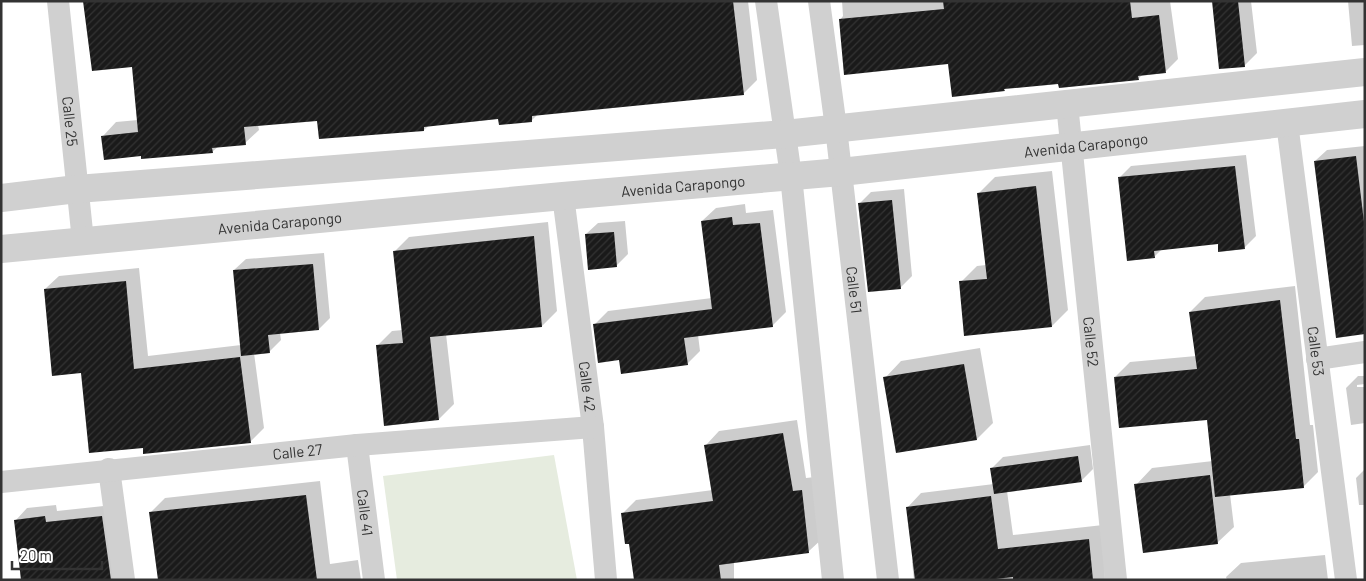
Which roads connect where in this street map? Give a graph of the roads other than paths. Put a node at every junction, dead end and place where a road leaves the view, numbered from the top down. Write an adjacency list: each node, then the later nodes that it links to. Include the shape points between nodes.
1 (58, 1): 13 (street, Calle 25)
2 (766, 1): 9 (street)
3 (819, 1): 8 (street, Calle 51)
4 (1365, 72): 5 (street)
5 (1067, 104): 8 (street); 10 (street, Calle 52)
6 (1365, 114): 7 (street, Avenida Carapongo)
7 (1287, 123): 10 (street, Avenida Carapongo); 19 (street, Calle 53)
8 (836, 128): 9 (street); 11 (street, Calle 51)
9 (785, 134): 12 (street); 13 (street)
10 (1073, 146): 11 (street, Avenida Carapongo); 29 (street, Calle 52)
11 (841, 172): 12 (street, Avenida Carapongo); 28 (street, Calle 51)
12 (791, 176): 14 (street, Avenida Carapongo); 27 (street)
13 (77, 189): 15 (street); 16 (street, Calle 25)
14 (564, 196): 16 (street, Avenida Carapongo); 20 (street, Calle 42)
15 (1, 198)
16 (83, 241): 17 (street, Avenida Carapongo)
17 (1, 249)
18 (1365, 352): 19 (street)
19 (1317, 359): 30 (street, Calle 53)
20 (593, 427): 21 (street, Calle 27); 26 (street, Calle 42)
21 (357, 445): 22 (street, Calle 27); 25 (street, Calle 41)
22 (109, 469): 23 (street, Calle 27); 24 (street)
23 (1, 482)
24 (124, 580)
25 (374, 580)
26 (606, 580)
27 (833, 580)
28 (888, 580)
29 (1116, 580)
30 (1346, 580)

